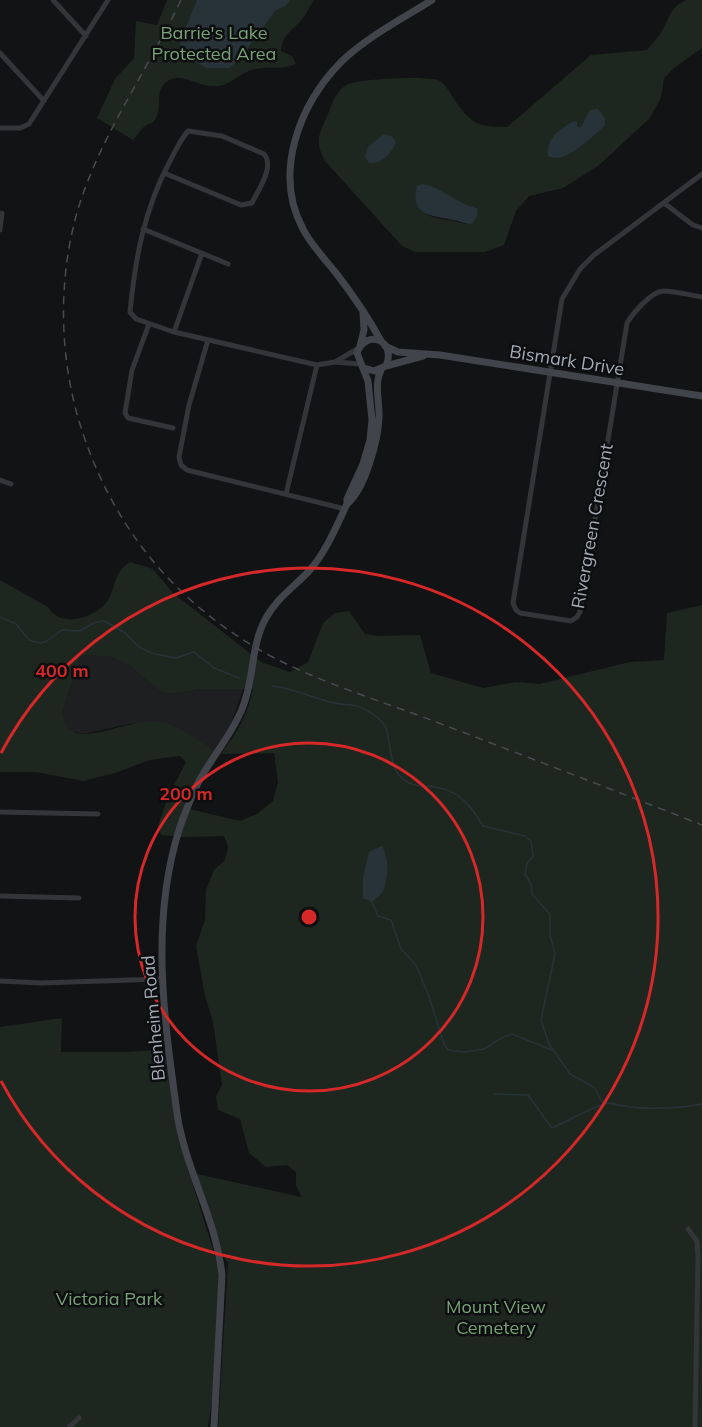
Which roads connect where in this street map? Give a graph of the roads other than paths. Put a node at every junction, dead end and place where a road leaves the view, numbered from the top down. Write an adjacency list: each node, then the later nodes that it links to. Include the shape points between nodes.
1 (53, 0): 4 (street)
2 (108, 0): 4 (street)
3 (432, 0): 18 (main road, via 342,62 309,106 291,152 290,188 296,215)
4 (86, 36): 6 (street)
5 (0, 53): 6 (street)
6 (44, 101): 7 (street, via 27,126)
7 (0, 128)
8 (164, 173): 8 (street, via 188,131 208,133 264,154 269,165 248,205); 13 (street)
9 (702, 174): 10 (street)
10 (664, 203): 12 (street); 29 (street, via 594,255 573,279 558,314)
11 (2, 213): 14 (street)
12 (702, 228)
13 (143, 229): 15 (street); 19 (street, via 130,312)
14 (0, 230)
15 (202, 254): 16 (street); 20 (street)
16 (228, 264)
17 (702, 297): 30 (street, via 663,291 638,308 624,331)
18 (363, 313): 22 (main road); 23 (main road)
19 (149, 324): 20 (street); 32 (street, via 132,370 125,413)
20 (174, 332): 21 (street)
21 (208, 340): 26 (street); 35 (street, via 189,405 179,457 182,465 187,470)
22 (383, 344): 23 (main road, via 369,340); 24 (main road, Bismark Drive, via 398,352); 28 (main road, via 389,356)
23 (359, 347): 25 (street); 27 (main road)
24 (428, 354): 28 (main road, Bismark Drive); 29 (main road, Bismark Drive)
25 (335, 362): 26 (street); 27 (street)
26 (317, 365): 35 (street)
27 (362, 366): 28 (main road, via 374,371); 36 (main road, Blenheim Road, via 371,400 371,429 363,464)
28 (384, 367): 36 (main road, Blenheim Road, via 377,382 379,419 373,451 360,486)
29 (549, 372): 30 (main road, Bismark Drive); 30 (street, Rivergreen Crescent, via 513,603 520,613 571,621 580,612)
30 (616, 382): 31 (main road, Bismark Drive)
31 (702, 396)
32 (172, 428)
33 (0, 480): 34 (street)
34 (11, 484)
35 (285, 494): 36 (street)
36 (346, 506): 41 (main road, Blenheim Road, via 319,558 265,620 255,647 243,708 198,783 179,829 161,934)
37 (0, 812): 38 (street)
38 (98, 814)
39 (0, 896): 40 (street)
40 (79, 898)
41 (161, 978): 42 (street); 47 (main road, Blenheim Road, via 177,1116 188,1163 220,1256 222,1295)
42 (0, 981)
43 (688, 1229): 44 (street, via 697,1241)
44 (700, 1258): 48 (street)
45 (79, 1418): 46 (street)
46 (69, 1427)
47 (214, 1427)
48 (695, 1427)

